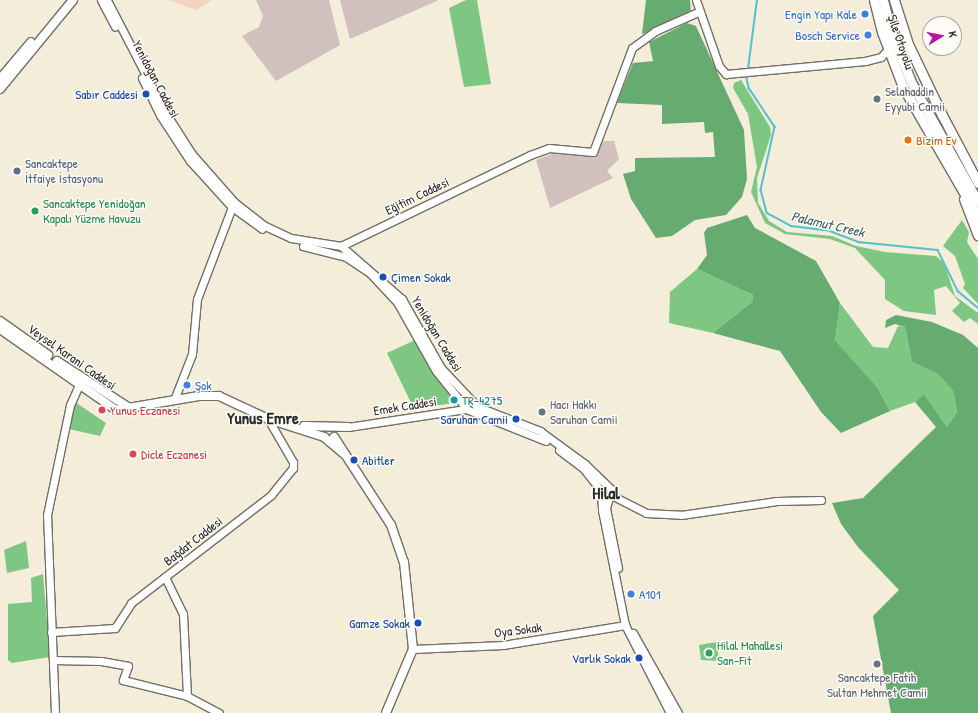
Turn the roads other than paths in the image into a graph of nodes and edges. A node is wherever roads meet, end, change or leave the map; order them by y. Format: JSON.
{"nodes":[{"id":1,"x":66,"y":0,"type":"edge"},
{"id":2,"x":72,"y":0,"type":"edge"},
{"id":3,"x":101,"y":0,"type":"edge"},
{"id":4,"x":107,"y":0,"type":"edge"},
{"id":5,"x":696,"y":0,"type":"edge"},
{"id":6,"x":874,"y":0,"type":"edge"},
{"id":7,"x":884,"y":0,"type":"edge"},
{"id":8,"x":894,"y":0,"type":"edge"},
{"id":9,"x":698,"y":12,"type":"junction"},
{"id":10,"x":888,"y":49,"type":"junction"},
{"id":11,"x":0,"y":79,"type":"edge"},
{"id":12,"x":146,"y":80,"type":"junction"},
{"id":13,"x":0,"y":89,"type":"edge"},
{"id":14,"x":978,"y":183,"type":"edge"},
{"id":15,"x":961,"y":188,"type":"junction"},
{"id":16,"x":978,"y":202,"type":"edge"},
{"id":17,"x":233,"y":204,"type":"junction"},
{"id":18,"x":978,"y":217,"type":"edge"},
{"id":19,"x":978,"y":235,"type":"edge"},
{"id":20,"x":338,"y":246,"type":"junction"},
{"id":21,"x":336,"y":254,"type":"junction"},
{"id":22,"x":378,"y":278,"type":"junction"},
{"id":23,"x":0,"y":321,"type":"edge"},
{"id":24,"x":0,"y":329,"type":"edge"},
{"id":25,"x":80,"y":382,"type":"junction"},
{"id":26,"x":174,"y":400,"type":"junction"},
{"id":27,"x":476,"y":405,"type":"junction"},
{"id":28,"x":468,"y":410,"type":"junction"},
{"id":29,"x":268,"y":419,"type":"junction"},
{"id":30,"x":504,"y":421,"type":"junction"},
{"id":31,"x":348,"y":427,"type":"joint"},
{"id":32,"x":330,"y":434,"type":"junction"},
{"id":33,"x":572,"y":457,"type":"junction"},
{"id":34,"x":602,"y":493,"type":"junction"},
{"id":35,"x":610,"y":493,"type":"junction"},
{"id":36,"x":821,"y":500,"type":"dead end"},
{"id":37,"x":165,"y":577,"type":"junction"},
{"id":38,"x":625,"y":625,"type":"junction"},
{"id":39,"x":51,"y":632,"type":"junction"},
{"id":40,"x":414,"y":649,"type":"junction"},
{"id":41,"x":53,"y":660,"type":"junction"},
{"id":42,"x":650,"y":669,"type":"junction"},
{"id":43,"x":187,"y":696,"type":"junction"},
{"id":44,"x":665,"y":698,"type":"junction"},
{"id":45,"x":55,"y":713,"type":"edge"},
{"id":46,"x":219,"y":713,"type":"edge"},
{"id":47,"x":386,"y":713,"type":"edge"},
{"id":48,"x":670,"y":713,"type":"edge"},
{"id":49,"x":678,"y":713,"type":"edge"}],
"edges":[{"from":1,"to":11,"type":"main road"},
{"from":2,"to":13,"type":"main road"},
{"from":3,"to":12,"type":"street","name":"Yenidoğan Caddesi"},
{"from":4,"to":12,"type":"street","name":"Yenidoğan Caddesi"},
{"from":5,"to":9,"type":"street"},
{"from":6,"to":10,"type":"main road","name":"Şile Otoyolu"},
{"from":7,"to":16,"type":"main road","name":"Şile Otoyolu"},
{"from":8,"to":14,"type":"main road"},
{"from":9,"to":10,"type":"street"},
{"from":9,"to":20,"type":"street","name":"Eğitim Caddesi"},
{"from":10,"to":15,"type":"main road","name":"Şile Otoyolu"},
{"from":12,"to":17,"type":"street","name":"Yenidoğan Caddesi"},
{"from":15,"to":18,"type":"main road","name":"Şile Otoyolu"},
{"from":15,"to":19,"type":"main road"},
{"from":17,"to":20,"type":"street","name":"Yenidoğan Caddesi"},
{"from":17,"to":21,"type":"street","name":"Yenidoğan Caddesi"},
{"from":17,"to":26,"type":"street"},
{"from":20,"to":21,"type":"street"},
{"from":20,"to":22,"type":"street","name":"Yenidoğan Caddesi"},
{"from":21,"to":22,"type":"street","name":"Yenidoğan Caddesi"},
{"from":22,"to":27,"type":"street","name":"Yenidoğan Caddesi"},
{"from":22,"to":28,"type":"street","name":"Yenidoğan Caddesi"},
{"from":23,"to":25,"type":"main road","name":"Veysel Karani Caddesi"},
{"from":24,"to":25,"type":"main road","name":"Veysel Karani Caddesi"},
{"from":25,"to":26,"type":"main road","name":"Veysel Karani Caddesi"},
{"from":25,"to":39,"type":"street"},
{"from":26,"to":29,"type":"main road","name":"Veysel Karani Caddesi"},
{"from":27,"to":28,"type":"street"},
{"from":27,"to":30,"type":"street","name":"Emek Caddesi"},
{"from":28,"to":30,"type":"street","name":"Emek Caddesi"},
{"from":28,"to":31,"type":"street","name":"Emek Caddesi"},
{"from":29,"to":32,"type":"main road","name":"Veysel Karani Caddesi"},
{"from":29,"to":37,"type":"street","name":"Bağdat Caddesi"},
{"from":30,"to":33,"type":"street","name":"Emek Caddesi"},
{"from":31,"to":32,"type":"main road"},
{"from":32,"to":40,"type":"main road"},
{"from":33,"to":34,"type":"street","name":"Emek Caddesi"},
{"from":33,"to":35,"type":"street","name":"Emek Caddesi"},
{"from":34,"to":35,"type":"street"},
{"from":34,"to":38,"type":"street"},
{"from":35,"to":36,"type":"street","name":"Emek Caddesi"},
{"from":35,"to":42,"type":"street"},
{"from":37,"to":39,"type":"street","name":"Bağdat Caddesi"},
{"from":37,"to":43,"type":"street"},
{"from":38,"to":40,"type":"street","name":"Oya Sokak"},
{"from":38,"to":42,"type":"street"},
{"from":39,"to":41,"type":"street"},
{"from":40,"to":47,"type":"main road"},
{"from":41,"to":43,"type":"street"},
{"from":41,"to":45,"type":"street"},
{"from":42,"to":44,"type":"street"},
{"from":43,"to":46,"type":"street"},
{"from":44,"to":48,"type":"street"},
{"from":44,"to":49,"type":"street"}]}
